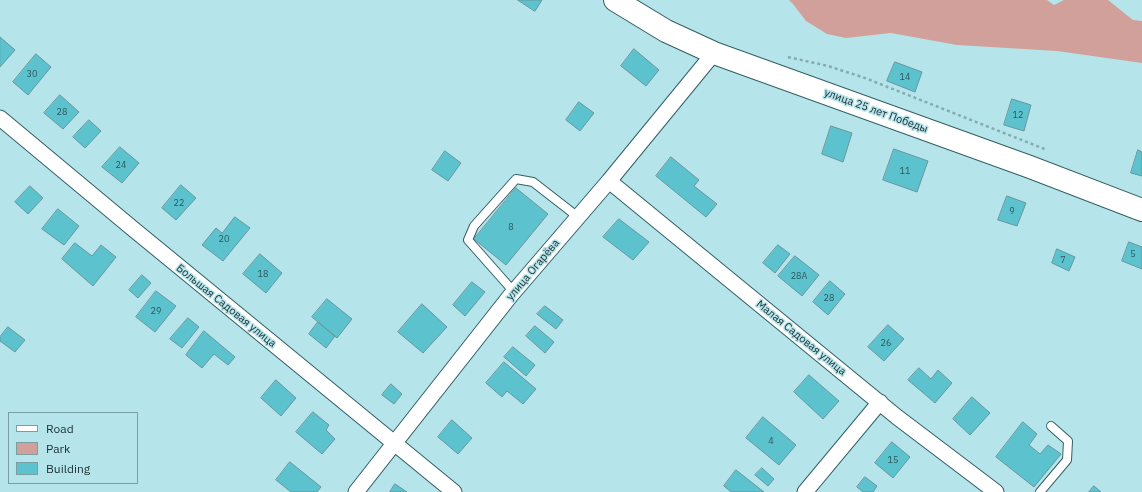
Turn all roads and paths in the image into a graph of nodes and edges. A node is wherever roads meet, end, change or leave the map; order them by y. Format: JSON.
{"nodes":[{"id":1,"x":615,"y":0,"type":"edge"},
{"id":2,"x":714,"y":52,"type":"junction"},
{"id":3,"x":783,"y":56,"type":"dead end"},
{"id":4,"x":0,"y":118,"type":"edge"},
{"id":5,"x":1047,"y":150,"type":"dead end"},
{"id":6,"x":609,"y":181,"type":"junction"},
{"id":7,"x":1142,"y":210,"type":"edge"},
{"id":8,"x":578,"y":217,"type":"junction"},
{"id":9,"x":514,"y":292,"type":"junction"},
{"id":10,"x":880,"y":402,"type":"junction"},
{"id":11,"x":1051,"y":426,"type":"dead end"},
{"id":12,"x":394,"y":444,"type":"junction"},
{"id":13,"x":356,"y":492,"type":"edge"},
{"id":14,"x":454,"y":492,"type":"edge"},
{"id":15,"x":805,"y":492,"type":"edge"},
{"id":16,"x":996,"y":492,"type":"edge"},
{"id":17,"x":1040,"y":492,"type":"edge"}],
"edges":[{"from":1,"to":2,"type":"main road","name":"улица 25 лет Победы"},
{"from":2,"to":6,"type":"street","name":"улица Огарёва"},
{"from":2,"to":7,"type":"main road","name":"улица 25 лет Победы"},
{"from":3,"to":5,"type":"path"},
{"from":4,"to":12,"type":"street","name":"Большая Садовая улица"},
{"from":6,"to":8,"type":"street","name":"улица Огарёва"},
{"from":6,"to":10,"type":"street","name":"Малая Садовая улица"},
{"from":8,"to":9,"type":"street","name":"улица Огарёва"},
{"from":8,"to":9,"type":"lane"},
{"from":9,"to":12,"type":"street","name":"улица Огарёва"},
{"from":10,"to":15,"type":"street"},
{"from":10,"to":16,"type":"street","name":"Малая Садовая улица"},
{"from":11,"to":17,"type":"lane"},
{"from":12,"to":13,"type":"street","name":"улица Огарёва"},
{"from":12,"to":14,"type":"street","name":"Большая Садовая улица"}]}
